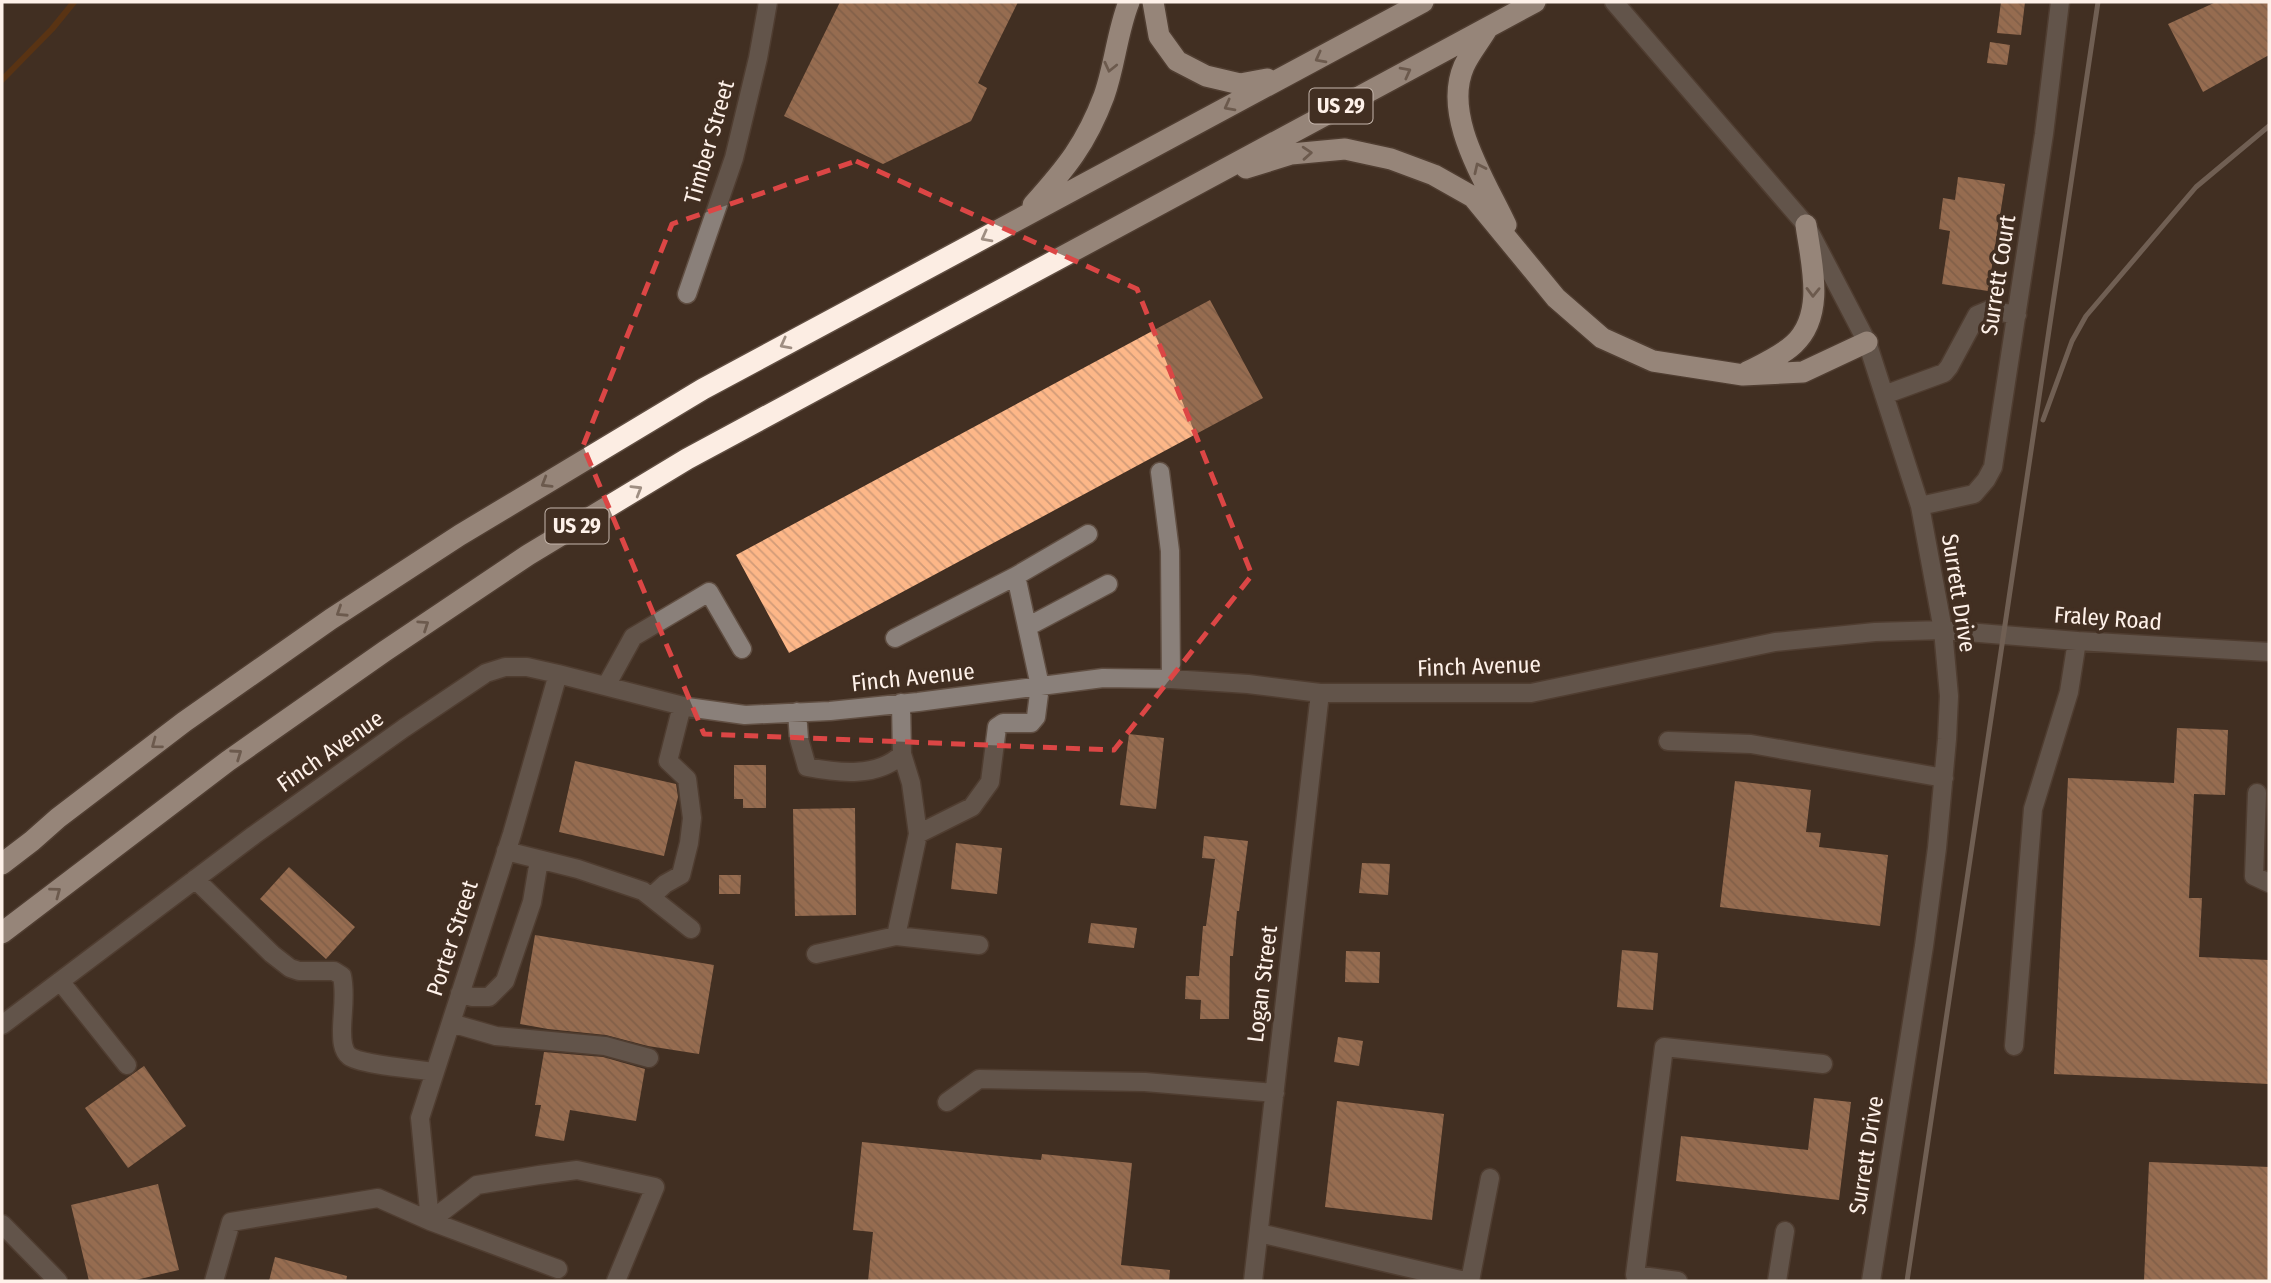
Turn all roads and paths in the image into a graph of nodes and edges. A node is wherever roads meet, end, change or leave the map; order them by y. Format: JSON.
{"nodes":[{"id":1,"x":768,"y":2,"type":"edge"},
{"id":2,"x":1129,"y":2,"type":"edge"},
{"id":3,"x":1153,"y":2,"type":"edge"},
{"id":4,"x":1423,"y":2,"type":"edge"},
{"id":5,"x":1535,"y":2,"type":"edge"},
{"id":6,"x":1614,"y":2,"type":"edge"},
{"id":7,"x":2060,"y":2,"type":"edge"},
{"id":8,"x":1488,"y":27,"type":"junction"},
{"id":9,"x":1290,"y":74,"type":"junction"},
{"id":10,"x":1195,"y":185,"type":"junction"},
{"id":11,"x":1023,"y":216,"type":"junction"},
{"id":12,"x":1805,"y":225,"type":"junction"},
{"id":13,"x":1519,"y":252,"type":"junction"},
{"id":14,"x":687,"y":293,"type":"dead end"},
{"id":15,"x":2017,"y":315,"type":"junction"},
{"id":16,"x":1867,"y":342,"type":"junction"},
{"id":17,"x":1743,"y":375,"type":"junction"},
{"id":18,"x":1884,"y":395,"type":"junction"},
{"id":19,"x":1160,"y":472,"type":"dead end"},
{"id":20,"x":1920,"y":506,"type":"junction"},
{"id":21,"x":1088,"y":534,"type":"dead end"},
{"id":22,"x":1017,"y":576,"type":"junction"},
{"id":23,"x":1108,"y":584,"type":"dead end"},
{"id":24,"x":1027,"y":627,"type":"junction"},
{"id":25,"x":1943,"y":630,"type":"junction"},
{"id":26,"x":895,"y":638,"type":"dead end"},
{"id":27,"x":2077,"y":641,"type":"junction"},
{"id":28,"x":741,"y":649,"type":"dead end"},
{"id":29,"x":2269,"y":652,"type":"edge"},
{"id":30,"x":558,"y":674,"type":"junction"},
{"id":31,"x":1171,"y":679,"type":"junction"},
{"id":32,"x":1040,"y":686,"type":"junction"},
{"id":33,"x":606,"y":687,"type":"junction"},
{"id":34,"x":1320,"y":693,"type":"junction"},
{"id":35,"x":901,"y":704,"type":"junction"},
{"id":36,"x":682,"y":706,"type":"junction"},
{"id":37,"x":797,"y":712,"type":"junction"},
{"id":38,"x":1668,"y":741,"type":"dead end"},
{"id":39,"x":902,"y":754,"type":"junction"},
{"id":40,"x":1944,"y":778,"type":"junction"},
{"id":41,"x":2257,"y":793,"type":"dead end"},
{"id":42,"x":918,"y":834,"type":"junction"},
{"id":43,"x":506,"y":851,"type":"junction"},
{"id":44,"x":539,"y":860,"type":"junction"},
{"id":45,"x":2,"y":864,"type":"edge"},
{"id":46,"x":195,"y":879,"type":"junction"},
{"id":47,"x":2269,"y":883,"type":"edge"},
{"id":48,"x":652,"y":897,"type":"junction"},
{"id":49,"x":691,"y":929,"type":"dead end"},
{"id":50,"x":2,"y":933,"type":"edge"},
{"id":51,"x":896,"y":936,"type":"junction"},
{"id":52,"x":979,"y":945,"type":"dead end"},
{"id":53,"x":816,"y":954,"type":"dead end"},
{"id":54,"x":60,"y":981,"type":"junction"},
{"id":55,"x":460,"y":993,"type":"junction"},
{"id":56,"x":451,"y":1023,"type":"junction"},
{"id":57,"x":2,"y":1025,"type":"edge"},
{"id":58,"x":2014,"y":1046,"type":"dead end"},
{"id":59,"x":649,"y":1058,"type":"dead end"},
{"id":60,"x":1823,"y":1064,"type":"dead end"},
{"id":61,"x":127,"y":1065,"type":"dead end"},
{"id":62,"x":435,"y":1072,"type":"junction"},
{"id":63,"x":1275,"y":1093,"type":"junction"},
{"id":64,"x":947,"y":1102,"type":"dead end"},
{"id":65,"x":1490,"y":1178,"type":"dead end"},
{"id":66,"x":430,"y":1221,"type":"junction"},
{"id":67,"x":2,"y":1224,"type":"edge"},
{"id":68,"x":1785,"y":1231,"type":"dead end"},
{"id":69,"x":1259,"y":1233,"type":"junction"},
{"id":70,"x":558,"y":1269,"type":"dead end"},
{"id":71,"x":1634,"y":1278,"type":"edge"},
{"id":72,"x":58,"y":1281,"type":"edge"},
{"id":73,"x":214,"y":1281,"type":"edge"},
{"id":74,"x":616,"y":1281,"type":"edge"},
{"id":75,"x":1253,"y":1281,"type":"edge"},
{"id":76,"x":1468,"y":1281,"type":"edge"},
{"id":77,"x":1678,"y":1281,"type":"edge"},
{"id":78,"x":1777,"y":1281,"type":"edge"},
{"id":79,"x":1871,"y":1281,"type":"edge"}],
"edges":[{"from":1,"to":14,"type":"street","name":"Timber Street"},
{"from":2,"to":11,"type":"highway","one_way":true},
{"from":3,"to":9,"type":"highway"},
{"from":4,"to":9,"type":"highway","number":"US 29","one_way":true},
{"from":5,"to":8,"type":"highway","number":"US 29"},
{"from":6,"to":12,"type":"street","name":"Surrett Drive"},
{"from":7,"to":15,"type":"street","name":"Surrett Court"},
{"from":10,"to":8,"type":"highway","number":"US 29","one_way":true},
{"from":13,"to":8,"type":"highway","one_way":true},
{"from":9,"to":11,"type":"highway","number":"US 29","one_way":true},
{"from":10,"to":13,"type":"highway","one_way":true},
{"from":50,"to":10,"type":"highway","number":"US 29","one_way":true},
{"from":11,"to":45,"type":"highway","number":"US 29","one_way":true},
{"from":12,"to":16,"type":"street","name":"Surrett Drive"},
{"from":12,"to":17,"type":"highway","one_way":true},
{"from":13,"to":17,"type":"highway"},
{"from":15,"to":18,"type":"street"},
{"from":15,"to":20,"type":"street","name":"Surrett Court"},
{"from":16,"to":17,"type":"highway"},
{"from":16,"to":18,"type":"street","name":"Surrett Drive"},
{"from":18,"to":20,"type":"street","name":"Surrett Drive"},
{"from":19,"to":31,"type":"street"},
{"from":20,"to":25,"type":"street","name":"Surrett Drive"},
{"from":21,"to":22,"type":"street"},
{"from":22,"to":24,"type":"street"},
{"from":22,"to":26,"type":"street"},
{"from":23,"to":24,"type":"street"},
{"from":24,"to":32,"type":"street"},
{"from":25,"to":27,"type":"street","name":"Fraley Road"},
{"from":25,"to":34,"type":"street","name":"Finch Avenue"},
{"from":25,"to":40,"type":"street","name":"Surrett Drive"},
{"from":27,"to":29,"type":"street","name":"Fraley Road"},
{"from":27,"to":58,"type":"street"},
{"from":28,"to":33,"type":"street"},
{"from":30,"to":33,"type":"street","name":"Finch Avenue"},
{"from":30,"to":43,"type":"street","name":"Porter Street"},
{"from":30,"to":46,"type":"street","name":"Finch Avenue"},
{"from":31,"to":32,"type":"street","name":"Finch Avenue"},
{"from":31,"to":34,"type":"street","name":"Finch Avenue"},
{"from":32,"to":35,"type":"street","name":"Finch Avenue"},
{"from":32,"to":42,"type":"street"},
{"from":33,"to":36,"type":"street","name":"Finch Avenue"},
{"from":34,"to":63,"type":"street","name":"Logan Street"},
{"from":35,"to":37,"type":"street","name":"Finch Avenue"},
{"from":35,"to":39,"type":"street"},
{"from":36,"to":37,"type":"street","name":"Finch Avenue"},
{"from":36,"to":48,"type":"street"},
{"from":37,"to":39,"type":"street"},
{"from":38,"to":40,"type":"street"},
{"from":39,"to":42,"type":"street"},
{"from":40,"to":79,"type":"street","name":"Surrett Drive"},
{"from":41,"to":47,"type":"street"},
{"from":42,"to":51,"type":"street"},
{"from":43,"to":44,"type":"street"},
{"from":43,"to":55,"type":"street","name":"Porter Street"},
{"from":44,"to":48,"type":"street"},
{"from":44,"to":55,"type":"street"},
{"from":46,"to":54,"type":"street","name":"Finch Avenue"},
{"from":46,"to":62,"type":"street"},
{"from":48,"to":49,"type":"street"},
{"from":51,"to":52,"type":"street"},
{"from":51,"to":53,"type":"street"},
{"from":54,"to":57,"type":"street","name":"Finch Avenue"},
{"from":54,"to":61,"type":"street"},
{"from":55,"to":56,"type":"street","name":"Porter Street"},
{"from":56,"to":59,"type":"street"},
{"from":56,"to":62,"type":"street","name":"Porter Street"},
{"from":60,"to":71,"type":"street"},
{"from":62,"to":66,"type":"street","name":"Porter Street"},
{"from":63,"to":64,"type":"street"},
{"from":63,"to":69,"type":"street","name":"Logan Street"},
{"from":65,"to":76,"type":"street"},
{"from":66,"to":70,"type":"street"},
{"from":66,"to":73,"type":"street"},
{"from":66,"to":74,"type":"street"},
{"from":67,"to":72,"type":"street"},
{"from":68,"to":78,"type":"street"},
{"from":69,"to":75,"type":"street","name":"Logan Street"},
{"from":69,"to":76,"type":"street"},
{"from":71,"to":77,"type":"street"}]}
